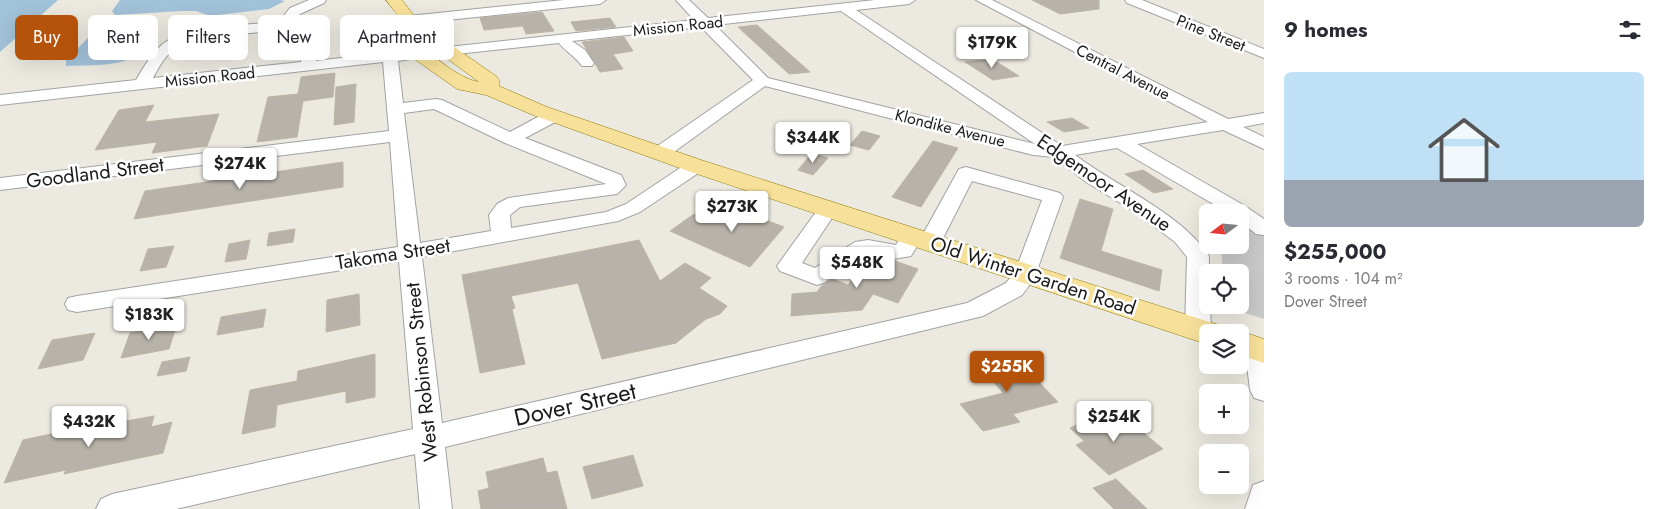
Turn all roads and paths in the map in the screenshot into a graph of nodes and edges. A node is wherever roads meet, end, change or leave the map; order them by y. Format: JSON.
{"nodes":[{"id":1,"x":320,"y":0,"type":"edge"},
{"id":2,"x":394,"y":0,"type":"edge"},
{"id":3,"x":529,"y":0,"type":"edge"},
{"id":4,"x":595,"y":0,"type":"edge"},
{"id":5,"x":682,"y":0,"type":"edge"},
{"id":6,"x":909,"y":0,"type":"edge"},
{"id":7,"x":982,"y":0,"type":"edge"},
{"id":8,"x":1131,"y":0,"type":"edge"},
{"id":9,"x":556,"y":4,"type":"junction"},
{"id":10,"x":745,"y":4,"type":"dead end"},
{"id":11,"x":493,"y":5,"type":"edge"},
{"id":12,"x":843,"y":7,"type":"junction"},
{"id":13,"x":292,"y":15,"type":"edge"},
{"id":14,"x":403,"y":15,"type":"edge"},
{"id":15,"x":442,"y":15,"type":"edge"},
{"id":16,"x":599,"y":15,"type":"dead end"},
{"id":17,"x":759,"y":17,"type":"junction"},
{"id":18,"x":513,"y":18,"type":"junction"},
{"id":19,"x":567,"y":21,"type":"dead end"},
{"id":20,"x":706,"y":23,"type":"junction"},
{"id":21,"x":258,"y":29,"type":"edge"},
{"id":22,"x":486,"y":34,"type":"dead end"},
{"id":23,"x":563,"y":39,"type":"junction"},
{"id":24,"x":454,"y":50,"type":"edge"},
{"id":25,"x":1264,"y":54,"type":"edge"},
{"id":26,"x":454,"y":56,"type":"edge"},
{"id":27,"x":309,"y":60,"type":"edge"},
{"id":28,"x":357,"y":60,"type":"edge"},
{"id":29,"x":390,"y":60,"type":"edge"},
{"id":30,"x":429,"y":60,"type":"edge"},
{"id":31,"x":587,"y":63,"type":"dead end"},
{"id":32,"x":308,"y":66,"type":"junction"},
{"id":33,"x":762,"y":81,"type":"junction"},
{"id":34,"x":142,"y":84,"type":"junction"},
{"id":35,"x":490,"y":85,"type":"junction"},
{"id":36,"x":0,"y":100,"type":"edge"},
{"id":37,"x":396,"y":109,"type":"junction"},
{"id":38,"x":553,"y":116,"type":"junction"},
{"id":39,"x":1264,"y":118,"type":"edge"},
{"id":40,"x":1225,"y":124,"type":"junction"},
{"id":41,"x":399,"y":136,"type":"junction"},
{"id":42,"x":511,"y":139,"type":"junction"},
{"id":43,"x":1120,"y":142,"type":"junction"},
{"id":44,"x":1264,"y":144,"type":"edge"},
{"id":45,"x":1059,"y":152,"type":"junction"},
{"id":46,"x":660,"y":153,"type":"junction"},
{"id":47,"x":696,"y":166,"type":"junction"},
{"id":48,"x":0,"y":184,"type":"edge"},
{"id":49,"x":828,"y":209,"type":"junction"},
{"id":50,"x":1264,"y":229,"type":"edge"},
{"id":51,"x":502,"y":236,"type":"junction"},
{"id":52,"x":921,"y":240,"type":"junction"},
{"id":53,"x":410,"y":252,"type":"junction"},
{"id":54,"x":1026,"y":274,"type":"junction"},
{"id":55,"x":77,"y":304,"type":"dead end"},
{"id":56,"x":1203,"y":324,"type":"edge"},
{"id":57,"x":1199,"y":330,"type":"edge"},
{"id":58,"x":1254,"y":348,"type":"edge"},
{"id":59,"x":1264,"y":390,"type":"edge"},
{"id":60,"x":429,"y":438,"type":"junction"},
{"id":61,"x":1264,"y":495,"type":"edge"},
{"id":62,"x":112,"y":509,"type":"edge"},
{"id":63,"x":436,"y":509,"type":"edge"},
{"id":64,"x":1261,"y":509,"type":"edge"}],
"edges":[{"from":1,"to":13,"type":"street"},
{"from":2,"to":14,"type":"main road","name":"Old Winter Garden Road"},
{"from":3,"to":11,"type":"street"},
{"from":4,"to":9,"type":"street"},
{"from":4,"to":16,"type":"street"},
{"from":5,"to":20,"type":"street"},
{"from":6,"to":12,"type":"street","name":"Mission Road"},
{"from":7,"to":40,"type":"street","name":"Central Avenue"},
{"from":8,"to":25,"type":"street","name":"Pine Street"},
{"from":9,"to":18,"type":"street"},
{"from":9,"to":19,"type":"street"},
{"from":10,"to":17,"type":"street"},
{"from":11,"to":15,"type":"street"},
{"from":11,"to":18,"type":"street"},
{"from":12,"to":17,"type":"street","name":"Mission Road"},
{"from":12,"to":45,"type":"street","name":"Edgemoor Avenue"},
{"from":17,"to":20,"type":"street","name":"Mission Road"},
{"from":18,"to":22,"type":"street"},
{"from":20,"to":23,"type":"street","name":"Mission Road"},
{"from":20,"to":33,"type":"street"},
{"from":21,"to":34,"type":"street"},
{"from":23,"to":24,"type":"street","name":"Mission Road"},
{"from":23,"to":31,"type":"street"},
{"from":26,"to":35,"type":"main road","name":"Old Winter Garden Road"},
{"from":27,"to":32,"type":"street"},
{"from":28,"to":32,"type":"street","name":"Mission Road"},
{"from":29,"to":37,"type":"street","name":"West Robinson Street"},
{"from":30,"to":35,"type":"main road","name":"Old Winter Garden Road"},
{"from":32,"to":34,"type":"street","name":"Mission Road"},
{"from":33,"to":45,"type":"street","name":"Klondike Avenue"},
{"from":33,"to":46,"type":"street"},
{"from":34,"to":36,"type":"street","name":"Mission Road"},
{"from":35,"to":38,"type":"main road","name":"Old Winter Garden Road"},
{"from":37,"to":41,"type":"street","name":"West Robinson Street"},
{"from":37,"to":42,"type":"street"},
{"from":38,"to":42,"type":"street"},
{"from":38,"to":46,"type":"main road","name":"Old Winter Garden Road"},
{"from":39,"to":40,"type":"street","name":"Klondike Avenue"},
{"from":40,"to":43,"type":"street","name":"Klondike Avenue"},
{"from":40,"to":44,"type":"street","name":"Central Avenue"},
{"from":41,"to":48,"type":"street","name":"Goodland Street"},
{"from":41,"to":53,"type":"street","name":"West Robinson Street"},
{"from":42,"to":51,"type":"street"},
{"from":43,"to":45,"type":"street","name":"Klondike Avenue"},
{"from":43,"to":50,"type":"street"},
{"from":45,"to":56,"type":"street","name":"Edgemoor Avenue"},
{"from":46,"to":47,"type":"main road","name":"Old Winter Garden Road"},
{"from":47,"to":49,"type":"main road","name":"Old Winter Garden Road"},
{"from":47,"to":51,"type":"street","name":"Takoma Street"},
{"from":49,"to":52,"type":"main road","name":"Old Winter Garden Road"},
{"from":49,"to":52,"type":"street"},
{"from":51,"to":53,"type":"street","name":"Takoma Street"},
{"from":52,"to":54,"type":"main road","name":"Old Winter Garden Road"},
{"from":52,"to":54,"type":"street"},
{"from":53,"to":55,"type":"street","name":"Takoma Street"},
{"from":53,"to":60,"type":"street","name":"West Robinson Street"},
{"from":54,"to":57,"type":"main road","name":"Old Winter Garden Road"},
{"from":54,"to":60,"type":"street","name":"Dover Street"},
{"from":58,"to":59,"type":"street"},
{"from":60,"to":62,"type":"street","name":"Dover Street"},
{"from":60,"to":63,"type":"street","name":"West Robinson Street"},
{"from":61,"to":64,"type":"street"}]}
